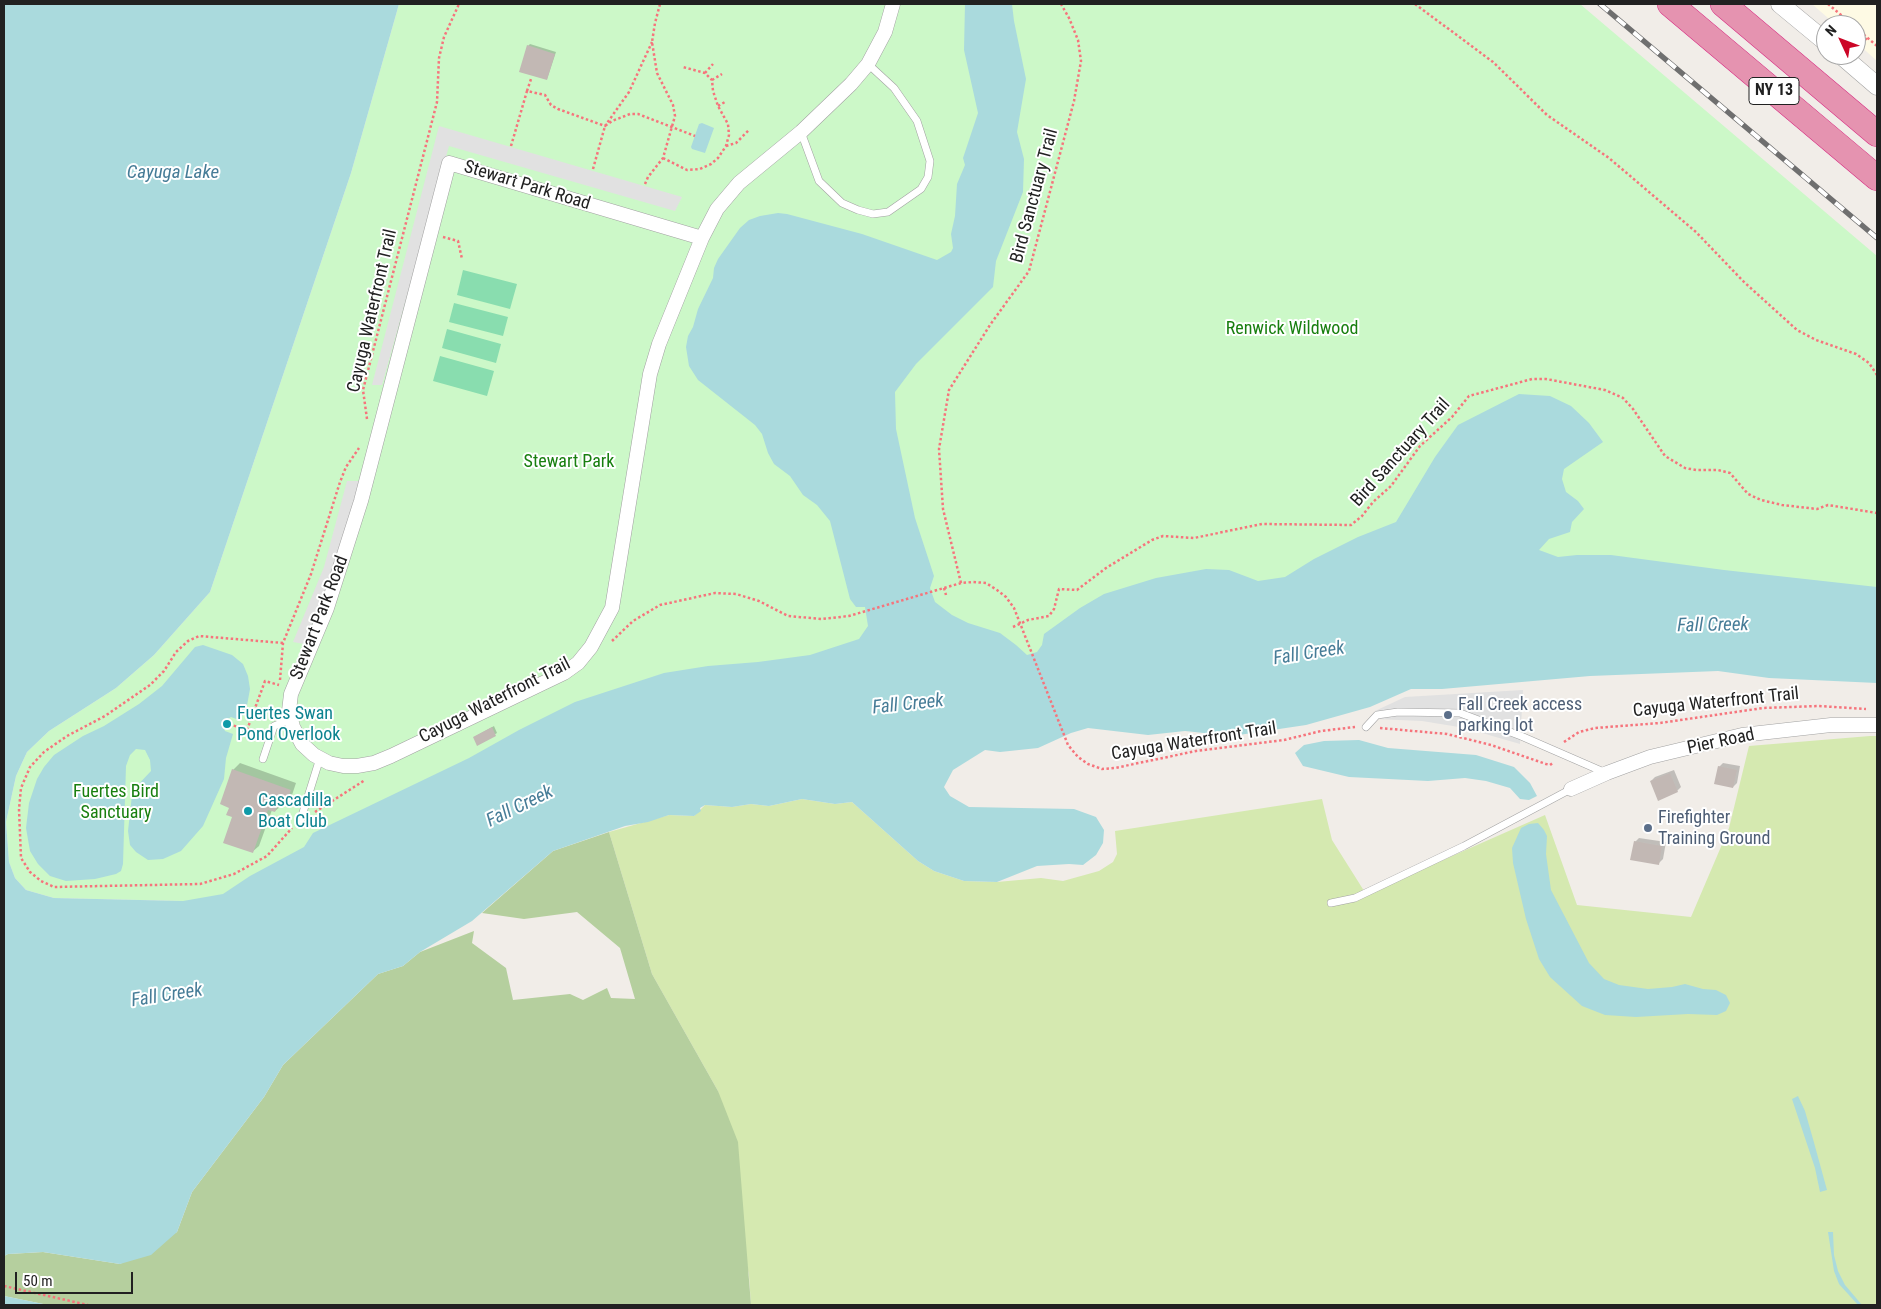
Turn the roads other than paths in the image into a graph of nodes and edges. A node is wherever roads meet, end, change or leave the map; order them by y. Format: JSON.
{"nodes":[{"id":1,"x":893,"y":4,"type":"edge"},
{"id":2,"x":1670,"y":4,"type":"edge"},
{"id":3,"x":1723,"y":4,"type":"edge"},
{"id":4,"x":1780,"y":4,"type":"edge"},
{"id":5,"x":1816,"y":34,"type":"edge"},
{"id":6,"x":868,"y":64,"type":"junction"},
{"id":7,"x":1853,"y":65,"type":"edge"},
{"id":8,"x":1877,"y":86,"type":"edge"},
{"id":9,"x":801,"y":132,"type":"junction"},
{"id":10,"x":1877,"y":134,"type":"edge"},
{"id":11,"x":1877,"y":178,"type":"edge"},
{"id":12,"x":702,"y":238,"type":"junction"},
{"id":13,"x":291,"y":718,"type":"junction"},
{"id":14,"x":1877,"y":725,"type":"edge"},
{"id":15,"x":1366,"y":727,"type":"road end"},
{"id":16,"x":320,"y":758,"type":"junction"},
{"id":17,"x":263,"y":759,"type":"dead end"},
{"id":18,"x":1607,"y":773,"type":"junction"},
{"id":19,"x":1570,"y":789,"type":"joint"},
{"id":20,"x":300,"y":822,"type":"dead end"},
{"id":21,"x":1331,"y":903,"type":"dead end"}],
"edges":[{"from":1,"to":6,"type":"street","name":"Stewart Park Road"},
{"from":2,"to":11,"type":"highway","number":"NY 13"},
{"from":3,"to":10,"type":"highway","number":"NY 13"},
{"from":4,"to":5,"type":"street"},
{"from":6,"to":9,"type":"street","name":"Stewart Park Road"},
{"from":6,"to":9,"type":"lane"},
{"from":7,"to":8,"type":"street"},
{"from":9,"to":12,"type":"street","name":"Stewart Park Road"},
{"from":12,"to":13,"type":"street","name":"Stewart Park Road"},
{"from":12,"to":16,"type":"street","name":"Stewart Park Road"},
{"from":13,"to":16,"type":"street","name":"Stewart Park Road"},
{"from":13,"to":17,"type":"lane"},
{"from":14,"to":18,"type":"street","name":"Pier Road"},
{"from":15,"to":18,"type":"lane"},
{"from":16,"to":20,"type":"lane"},
{"from":18,"to":19,"type":"street","name":"Pier Road"},
{"from":19,"to":21,"type":"lane"}]}
